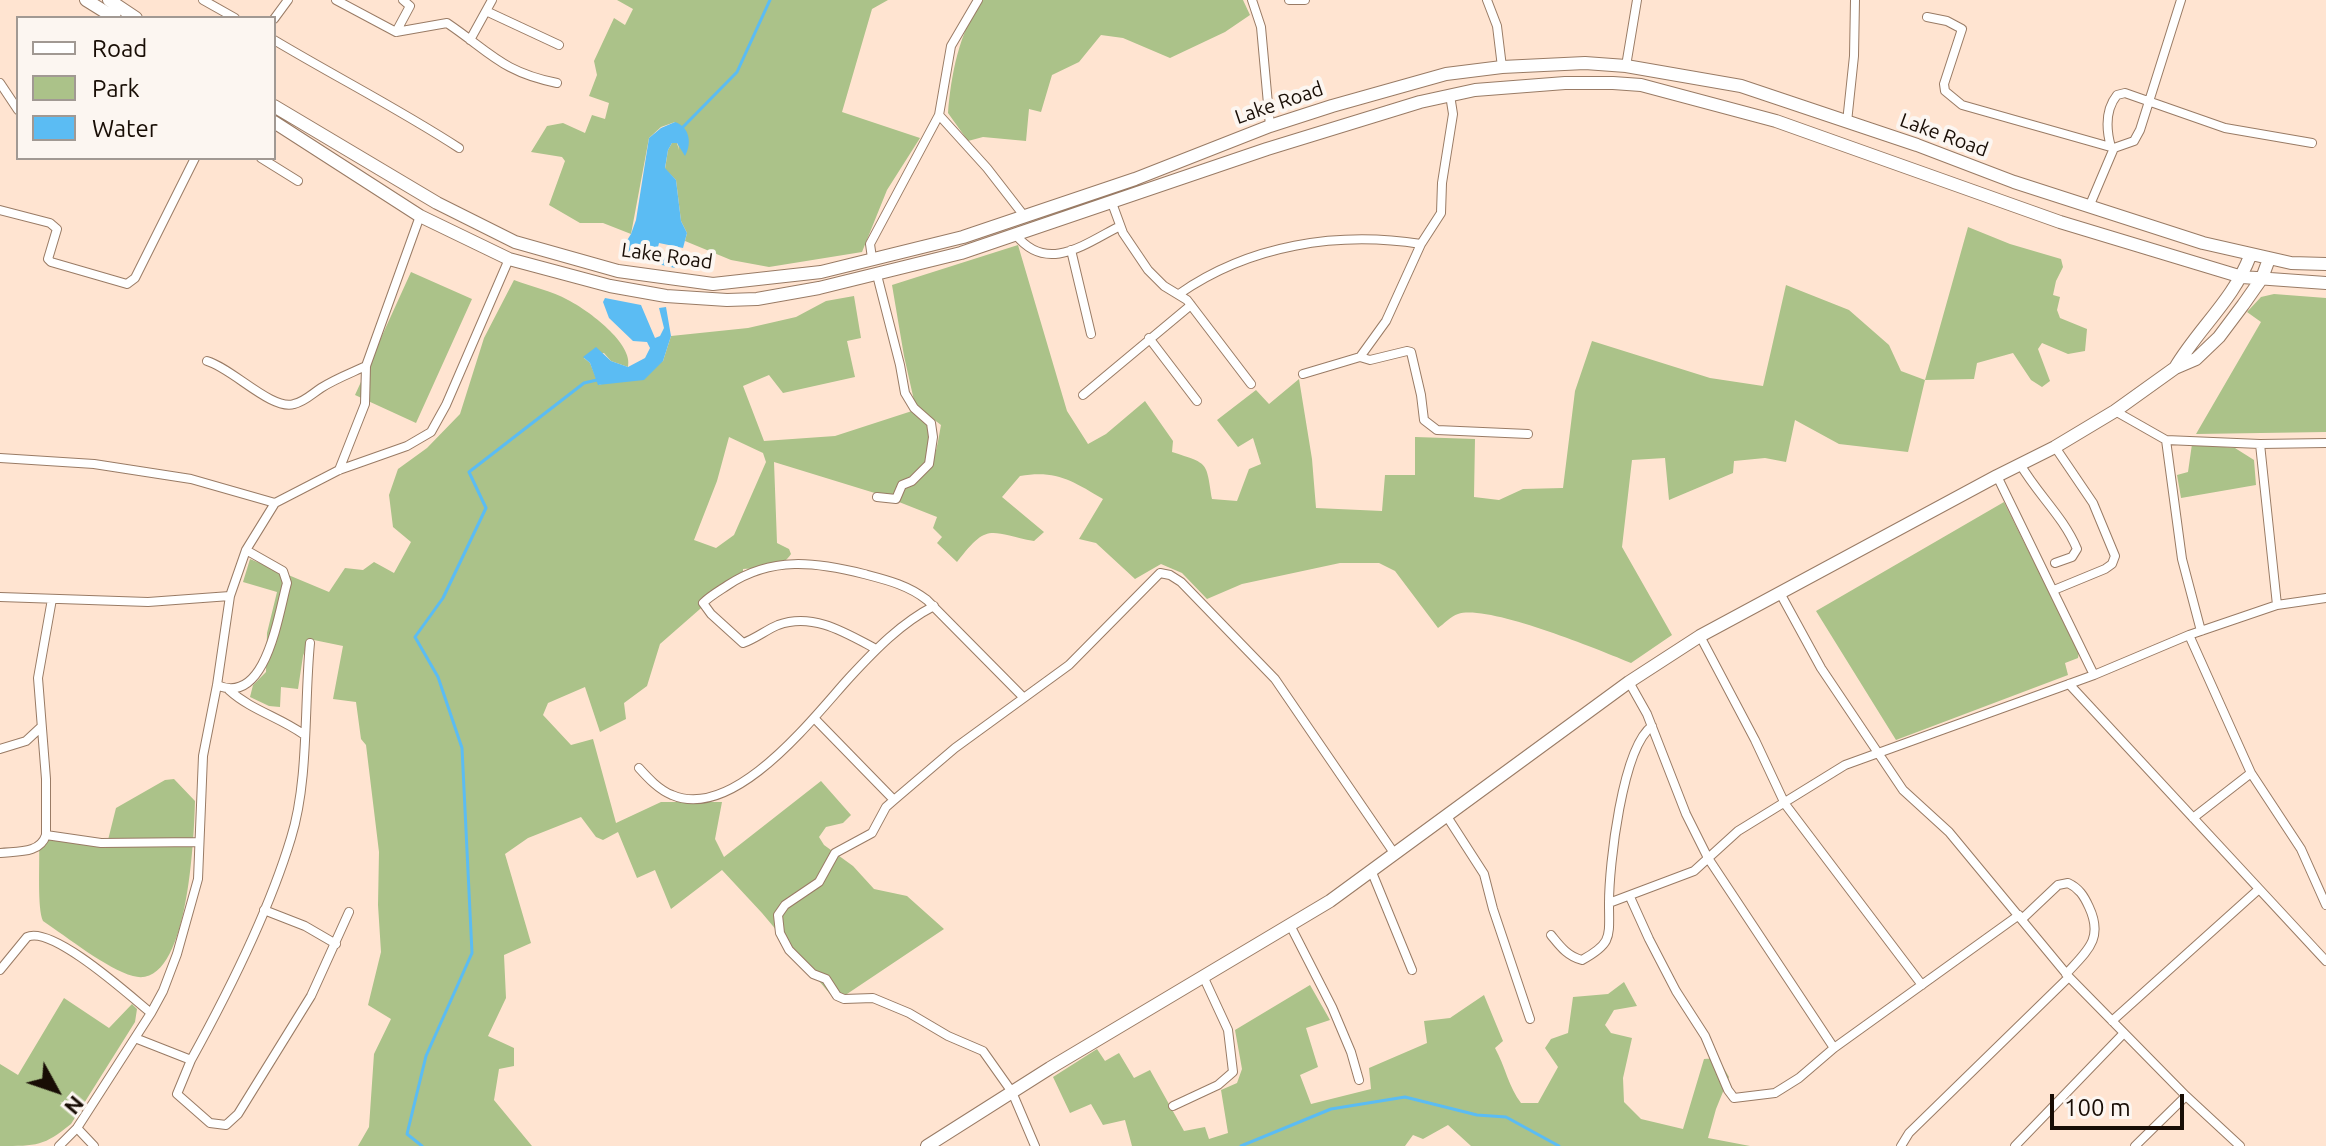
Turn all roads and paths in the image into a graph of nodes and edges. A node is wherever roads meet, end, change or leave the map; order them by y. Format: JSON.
{"nodes":[{"id":1,"x":86,"y":0,"type":"edge"},
{"id":2,"x":109,"y":0,"type":"edge"},
{"id":3,"x":203,"y":0,"type":"edge"},
{"id":4,"x":288,"y":0,"type":"edge"},
{"id":5,"x":336,"y":0,"type":"edge"},
{"id":6,"x":403,"y":0,"type":"edge"},
{"id":7,"x":492,"y":0,"type":"edge"},
{"id":8,"x":978,"y":0,"type":"edge"},
{"id":9,"x":1252,"y":0,"type":"edge"},
{"id":10,"x":1289,"y":0,"type":"edge"},
{"id":11,"x":1305,"y":0,"type":"edge"},
{"id":12,"x":1487,"y":0,"type":"edge"},
{"id":13,"x":1637,"y":0,"type":"edge"},
{"id":14,"x":1855,"y":0,"type":"edge"},
{"id":15,"x":2181,"y":0,"type":"edge"},
{"id":16,"x":486,"y":11,"type":"junction"},
{"id":17,"x":112,"y":16,"type":"edge"},
{"id":18,"x":133,"y":16,"type":"edge"},
{"id":19,"x":231,"y":16,"type":"edge"},
{"id":20,"x":276,"y":16,"type":"edge"},
{"id":21,"x":1927,"y":17,"type":"dead end"},
{"id":22,"x":396,"y":32,"type":"junction"},
{"id":23,"x":470,"y":40,"type":"junction"},
{"id":24,"x":276,"y":41,"type":"edge"},
{"id":25,"x":559,"y":45,"type":"dead end"},
{"id":26,"x":1626,"y":66,"type":"junction"},
{"id":27,"x":1502,"y":67,"type":"junction"},
{"id":28,"x":0,"y":83,"type":"edge"},
{"id":29,"x":557,"y":83,"type":"dead end"},
{"id":30,"x":1450,"y":95,"type":"junction"},
{"id":31,"x":2148,"y":100,"type":"junction"},
{"id":32,"x":16,"y":107,"type":"edge"},
{"id":33,"x":276,"y":107,"type":"edge"},
{"id":34,"x":939,"y":115,"type":"junction"},
{"id":35,"x":1847,"y":122,"type":"junction"},
{"id":36,"x":276,"y":123,"type":"edge"},
{"id":37,"x":1270,"y":126,"type":"junction"},
{"id":38,"x":2312,"y":143,"type":"dead end"},
{"id":39,"x":2112,"y":147,"type":"junction"},
{"id":40,"x":459,"y":148,"type":"dead end"},
{"id":41,"x":194,"y":160,"type":"edge"},
{"id":42,"x":264,"y":160,"type":"edge"},
{"id":43,"x":298,"y":181,"type":"dead end"},
{"id":44,"x":1112,"y":203,"type":"junction"},
{"id":45,"x":2089,"y":207,"type":"junction"},
{"id":46,"x":0,"y":210,"type":"edge"},
{"id":47,"x":420,"y":216,"type":"junction"},
{"id":48,"x":1025,"y":217,"type":"junction"},
{"id":49,"x":1120,"y":226,"type":"junction"},
{"id":50,"x":1016,"y":235,"type":"junction"},
{"id":51,"x":1421,"y":244,"type":"junction"},
{"id":52,"x":1071,"y":250,"type":"junction"},
{"id":53,"x":2250,"y":256,"type":"junction"},
{"id":54,"x":872,"y":258,"type":"junction"},
{"id":55,"x":509,"y":259,"type":"junction"},
{"id":56,"x":2269,"y":259,"type":"junction"},
{"id":57,"x":2326,"y":264,"type":"edge"},
{"id":58,"x":877,"y":275,"type":"junction"},
{"id":59,"x":2242,"y":277,"type":"junction"},
{"id":60,"x":2262,"y":278,"type":"junction"},
{"id":61,"x":2326,"y":283,"type":"edge"},
{"id":62,"x":1179,"y":294,"type":"junction"},
{"id":63,"x":1191,"y":305,"type":"junction"},
{"id":64,"x":1091,"y":334,"type":"dead end"},
{"id":65,"x":1149,"y":338,"type":"junction"},
{"id":66,"x":1360,"y":357,"type":"junction"},
{"id":67,"x":207,"y":361,"type":"dead end"},
{"id":68,"x":366,"y":366,"type":"junction"},
{"id":69,"x":2175,"y":368,"type":"junction"},
{"id":70,"x":1303,"y":374,"type":"dead end"},
{"id":71,"x":1251,"y":384,"type":"dead end"},
{"id":72,"x":1083,"y":395,"type":"dead end"},
{"id":73,"x":1197,"y":401,"type":"dead end"},
{"id":74,"x":2115,"y":411,"type":"junction"},
{"id":75,"x":1528,"y":434,"type":"dead end"},
{"id":76,"x":2166,"y":440,"type":"junction"},
{"id":77,"x":2326,"y":443,"type":"edge"},
{"id":78,"x":2260,"y":444,"type":"junction"},
{"id":79,"x":2055,"y":447,"type":"junction"},
{"id":80,"x":0,"y":458,"type":"edge"},
{"id":81,"x":2020,"y":464,"type":"junction"},
{"id":82,"x":339,"y":470,"type":"junction"},
{"id":83,"x":1997,"y":476,"type":"junction"},
{"id":84,"x":877,"y":497,"type":"dead end"},
{"id":85,"x":275,"y":503,"type":"junction"},
{"id":86,"x":246,"y":550,"type":"junction"},
{"id":87,"x":2055,"y":563,"type":"dead end"},
{"id":88,"x":2054,"y":590,"type":"junction"},
{"id":89,"x":1780,"y":593,"type":"junction"},
{"id":90,"x":230,"y":596,"type":"junction"},
{"id":91,"x":0,"y":597,"type":"edge"},
{"id":92,"x":2326,"y":598,"type":"edge"},
{"id":93,"x":52,"y":599,"type":"junction"},
{"id":94,"x":2277,"y":605,"type":"junction"},
{"id":95,"x":934,"y":606,"type":"junction"},
{"id":96,"x":2201,"y":631,"type":"junction"},
{"id":97,"x":2189,"y":635,"type":"junction"},
{"id":98,"x":1700,"y":636,"type":"junction"},
{"id":99,"x":310,"y":643,"type":"dead end"},
{"id":100,"x":876,"y":649,"type":"junction"},
{"id":101,"x":2094,"y":675,"type":"junction"},
{"id":102,"x":1629,"y":682,"type":"junction"},
{"id":103,"x":2069,"y":684,"type":"junction"},
{"id":104,"x":217,"y":685,"type":"junction"},
{"id":105,"x":229,"y":690,"type":"junction"},
{"id":106,"x":1023,"y":697,"type":"junction"},
{"id":107,"x":815,"y":719,"type":"junction"},
{"id":108,"x":1652,"y":726,"type":"junction"},
{"id":109,"x":40,"y":728,"type":"junction"},
{"id":110,"x":303,"y":734,"type":"junction"},
{"id":111,"x":0,"y":749,"type":"edge"},
{"id":112,"x":1878,"y":753,"type":"junction"},
{"id":113,"x":639,"y":768,"type":"dead end"},
{"id":114,"x":2251,"y":773,"type":"junction"},
{"id":115,"x":894,"y":800,"type":"junction"},
{"id":116,"x":1785,"y":804,"type":"junction"},
{"id":117,"x":1446,"y":815,"type":"junction"},
{"id":118,"x":2193,"y":818,"type":"junction"},
{"id":119,"x":46,"y":835,"type":"junction"},
{"id":120,"x":199,"y":842,"type":"junction"},
{"id":121,"x":0,"y":853,"type":"edge"},
{"id":122,"x":1394,"y":853,"type":"junction"},
{"id":123,"x":1708,"y":858,"type":"junction"},
{"id":124,"x":1371,"y":870,"type":"junction"},
{"id":125,"x":2259,"y":889,"type":"junction"},
{"id":126,"x":1630,"y":897,"type":"junction"},
{"id":127,"x":1609,"y":903,"type":"junction"},
{"id":128,"x":2326,"y":905,"type":"edge"},
{"id":129,"x":264,"y":910,"type":"junction"},
{"id":130,"x":349,"y":912,"type":"dead end"},
{"id":131,"x":2021,"y":917,"type":"junction"},
{"id":132,"x":1290,"y":925,"type":"junction"},
{"id":133,"x":1551,"y":935,"type":"dead end"},
{"id":134,"x":336,"y":944,"type":"junction"},
{"id":135,"x":2326,"y":947,"type":"edge"},
{"id":136,"x":2319,"y":954,"type":"junction"},
{"id":137,"x":2326,"y":961,"type":"edge"},
{"id":138,"x":0,"y":970,"type":"edge"},
{"id":139,"x":1412,"y":970,"type":"dead end"},
{"id":140,"x":1203,"y":976,"type":"junction"},
{"id":141,"x":2068,"y":976,"type":"junction"},
{"id":142,"x":1922,"y":985,"type":"junction"},
{"id":143,"x":151,"y":1013,"type":"junction"},
{"id":144,"x":1530,"y":1019,"type":"dead end"},
{"id":145,"x":2112,"y":1021,"type":"junction"},
{"id":146,"x":2124,"y":1033,"type":"junction"},
{"id":147,"x":135,"y":1038,"type":"junction"},
{"id":148,"x":1834,"y":1048,"type":"junction"},
{"id":149,"x":191,"y":1060,"type":"junction"},
{"id":150,"x":1359,"y":1080,"type":"dead end"},
{"id":151,"x":1012,"y":1092,"type":"junction"},
{"id":152,"x":2186,"y":1096,"type":"junction"},
{"id":153,"x":1173,"y":1106,"type":"dead end"},
{"id":154,"x":77,"y":1128,"type":"junction"},
{"id":155,"x":59,"y":1146,"type":"edge"},
{"id":156,"x":94,"y":1146,"type":"edge"},
{"id":157,"x":927,"y":1146,"type":"edge"},
{"id":158,"x":1035,"y":1146,"type":"edge"},
{"id":159,"x":1901,"y":1146,"type":"edge"},
{"id":160,"x":2015,"y":1146,"type":"edge"},
{"id":161,"x":2135,"y":1146,"type":"edge"},
{"id":162,"x":2240,"y":1146,"type":"edge"}],
"edges":[{"from":1,"to":17,"type":"main road"},
{"from":2,"to":18,"type":"main road"},
{"from":3,"to":19,"type":"street"},
{"from":4,"to":20,"type":"street"},
{"from":5,"to":22,"type":"street"},
{"from":6,"to":22,"type":"street"},
{"from":7,"to":16,"type":"street"},
{"from":8,"to":34,"type":"street"},
{"from":9,"to":37,"type":"street"},
{"from":10,"to":11,"type":"street"},
{"from":12,"to":27,"type":"street"},
{"from":13,"to":26,"type":"street"},
{"from":14,"to":35,"type":"street"},
{"from":15,"to":31,"type":"street"},
{"from":16,"to":23,"type":"street"},
{"from":16,"to":25,"type":"street"},
{"from":21,"to":39,"type":"street"},
{"from":22,"to":23,"type":"street"},
{"from":23,"to":29,"type":"street"},
{"from":24,"to":40,"type":"street"},
{"from":26,"to":27,"type":"main road","name":"Lake Road"},
{"from":26,"to":35,"type":"main road","name":"Lake Road"},
{"from":27,"to":37,"type":"main road","name":"Lake Road"},
{"from":28,"to":32,"type":"street"},
{"from":30,"to":44,"type":"main road","name":"Lake Road"},
{"from":30,"to":51,"type":"street"},
{"from":30,"to":59,"type":"main road","name":"Lake Road"},
{"from":31,"to":38,"type":"street"},
{"from":31,"to":39,"type":"street"},
{"from":31,"to":39,"type":"street"},
{"from":33,"to":54,"type":"main road","name":"Lake Road"},
{"from":34,"to":48,"type":"street"},
{"from":34,"to":54,"type":"street"},
{"from":35,"to":45,"type":"main road","name":"Lake Road"},
{"from":36,"to":47,"type":"main road","name":"Lake Road"},
{"from":37,"to":48,"type":"main road","name":"Lake Road"},
{"from":39,"to":45,"type":"street"},
{"from":41,"to":46,"type":"street"},
{"from":42,"to":43,"type":"street"},
{"from":44,"to":49,"type":"street"},
{"from":44,"to":50,"type":"main road","name":"Lake Road"},
{"from":45,"to":53,"type":"main road","name":"Lake Road"},
{"from":47,"to":55,"type":"main road","name":"Lake Road"},
{"from":47,"to":68,"type":"street"},
{"from":48,"to":54,"type":"main road","name":"Lake Road"},
{"from":49,"to":52,"type":"street"},
{"from":49,"to":62,"type":"street"},
{"from":50,"to":52,"type":"street"},
{"from":50,"to":58,"type":"main road","name":"Lake Road"},
{"from":51,"to":62,"type":"street"},
{"from":51,"to":66,"type":"street"},
{"from":52,"to":64,"type":"street"},
{"from":53,"to":56,"type":"main road","name":"Lake Road"},
{"from":53,"to":59,"type":"main road"},
{"from":55,"to":58,"type":"main road","name":"Lake Road"},
{"from":55,"to":82,"type":"street"},
{"from":56,"to":57,"type":"main road","name":"Lake Road"},
{"from":56,"to":60,"type":"main road"},
{"from":58,"to":84,"type":"street"},
{"from":59,"to":60,"type":"main road","name":"Lake Road"},
{"from":59,"to":69,"type":"main road"},
{"from":60,"to":61,"type":"main road","name":"Lake Road"},
{"from":60,"to":69,"type":"main road"},
{"from":62,"to":63,"type":"street"},
{"from":63,"to":65,"type":"street"},
{"from":63,"to":71,"type":"street"},
{"from":65,"to":72,"type":"street"},
{"from":65,"to":73,"type":"street"},
{"from":66,"to":70,"type":"street"},
{"from":66,"to":75,"type":"street"},
{"from":67,"to":68,"type":"street"},
{"from":68,"to":82,"type":"street"},
{"from":69,"to":74,"type":"main road"},
{"from":74,"to":76,"type":"street"},
{"from":74,"to":79,"type":"main road"},
{"from":76,"to":78,"type":"street"},
{"from":76,"to":96,"type":"street"},
{"from":77,"to":78,"type":"street"},
{"from":78,"to":94,"type":"street"},
{"from":79,"to":81,"type":"main road"},
{"from":79,"to":88,"type":"street"},
{"from":80,"to":85,"type":"street"},
{"from":81,"to":83,"type":"main road"},
{"from":81,"to":87,"type":"street"},
{"from":82,"to":85,"type":"street"},
{"from":83,"to":88,"type":"street"},
{"from":83,"to":89,"type":"main road"},
{"from":85,"to":86,"type":"street"},
{"from":86,"to":90,"type":"street"},
{"from":86,"to":105,"type":"street"},
{"from":88,"to":101,"type":"street"},
{"from":89,"to":98,"type":"main road"},
{"from":89,"to":112,"type":"street"},
{"from":90,"to":93,"type":"street"},
{"from":90,"to":104,"type":"street"},
{"from":91,"to":93,"type":"street"},
{"from":92,"to":94,"type":"street"},
{"from":93,"to":109,"type":"street"},
{"from":94,"to":96,"type":"street"},
{"from":95,"to":100,"type":"street"},
{"from":95,"to":100,"type":"street"},
{"from":95,"to":106,"type":"street"},
{"from":96,"to":97,"type":"street"},
{"from":97,"to":101,"type":"street"},
{"from":97,"to":114,"type":"street"},
{"from":98,"to":102,"type":"main road"},
{"from":98,"to":116,"type":"street"},
{"from":99,"to":110,"type":"street"},
{"from":100,"to":107,"type":"street"},
{"from":101,"to":103,"type":"street"},
{"from":102,"to":108,"type":"street"},
{"from":102,"to":117,"type":"main road"},
{"from":103,"to":112,"type":"street"},
{"from":103,"to":118,"type":"street"},
{"from":104,"to":105,"type":"street"},
{"from":104,"to":120,"type":"street"},
{"from":105,"to":110,"type":"street"},
{"from":106,"to":115,"type":"street"},
{"from":106,"to":122,"type":"street"},
{"from":107,"to":113,"type":"street"},
{"from":107,"to":115,"type":"street"},
{"from":108,"to":123,"type":"street"},
{"from":108,"to":127,"type":"street"},
{"from":109,"to":111,"type":"street"},
{"from":109,"to":119,"type":"street"},
{"from":110,"to":129,"type":"street"},
{"from":112,"to":116,"type":"street"},
{"from":112,"to":131,"type":"street"},
{"from":114,"to":118,"type":"street"},
{"from":114,"to":128,"type":"street"},
{"from":115,"to":151,"type":"street"},
{"from":116,"to":123,"type":"street"},
{"from":116,"to":142,"type":"street"},
{"from":117,"to":122,"type":"main road"},
{"from":117,"to":144,"type":"street"},
{"from":118,"to":125,"type":"street"},
{"from":119,"to":120,"type":"street"},
{"from":119,"to":121,"type":"street"},
{"from":120,"to":143,"type":"street"},
{"from":122,"to":124,"type":"main road"},
{"from":123,"to":126,"type":"street"},
{"from":123,"to":148,"type":"street"},
{"from":124,"to":132,"type":"main road"},
{"from":124,"to":139,"type":"street"},
{"from":125,"to":136,"type":"street"},
{"from":125,"to":145,"type":"street"},
{"from":126,"to":127,"type":"street"},
{"from":126,"to":148,"type":"street"},
{"from":127,"to":133,"type":"street"},
{"from":129,"to":134,"type":"street"},
{"from":129,"to":149,"type":"street"},
{"from":130,"to":134,"type":"street"},
{"from":131,"to":141,"type":"street"},
{"from":131,"to":141,"type":"street"},
{"from":131,"to":142,"type":"street"},
{"from":132,"to":140,"type":"main road"},
{"from":132,"to":150,"type":"street"},
{"from":134,"to":149,"type":"street"},
{"from":135,"to":136,"type":"street"},
{"from":136,"to":137,"type":"street"},
{"from":138,"to":143,"type":"street"},
{"from":140,"to":151,"type":"main road"},
{"from":140,"to":153,"type":"street"},
{"from":141,"to":145,"type":"street"},
{"from":141,"to":159,"type":"street"},
{"from":142,"to":148,"type":"street"},
{"from":143,"to":147,"type":"street"},
{"from":145,"to":146,"type":"street"},
{"from":146,"to":152,"type":"street"},
{"from":146,"to":160,"type":"street"},
{"from":147,"to":149,"type":"street"},
{"from":147,"to":154,"type":"street"},
{"from":151,"to":157,"type":"main road"},
{"from":151,"to":158,"type":"street"},
{"from":152,"to":161,"type":"street"},
{"from":152,"to":162,"type":"street"},
{"from":154,"to":155,"type":"street"},
{"from":154,"to":156,"type":"street"}]}
